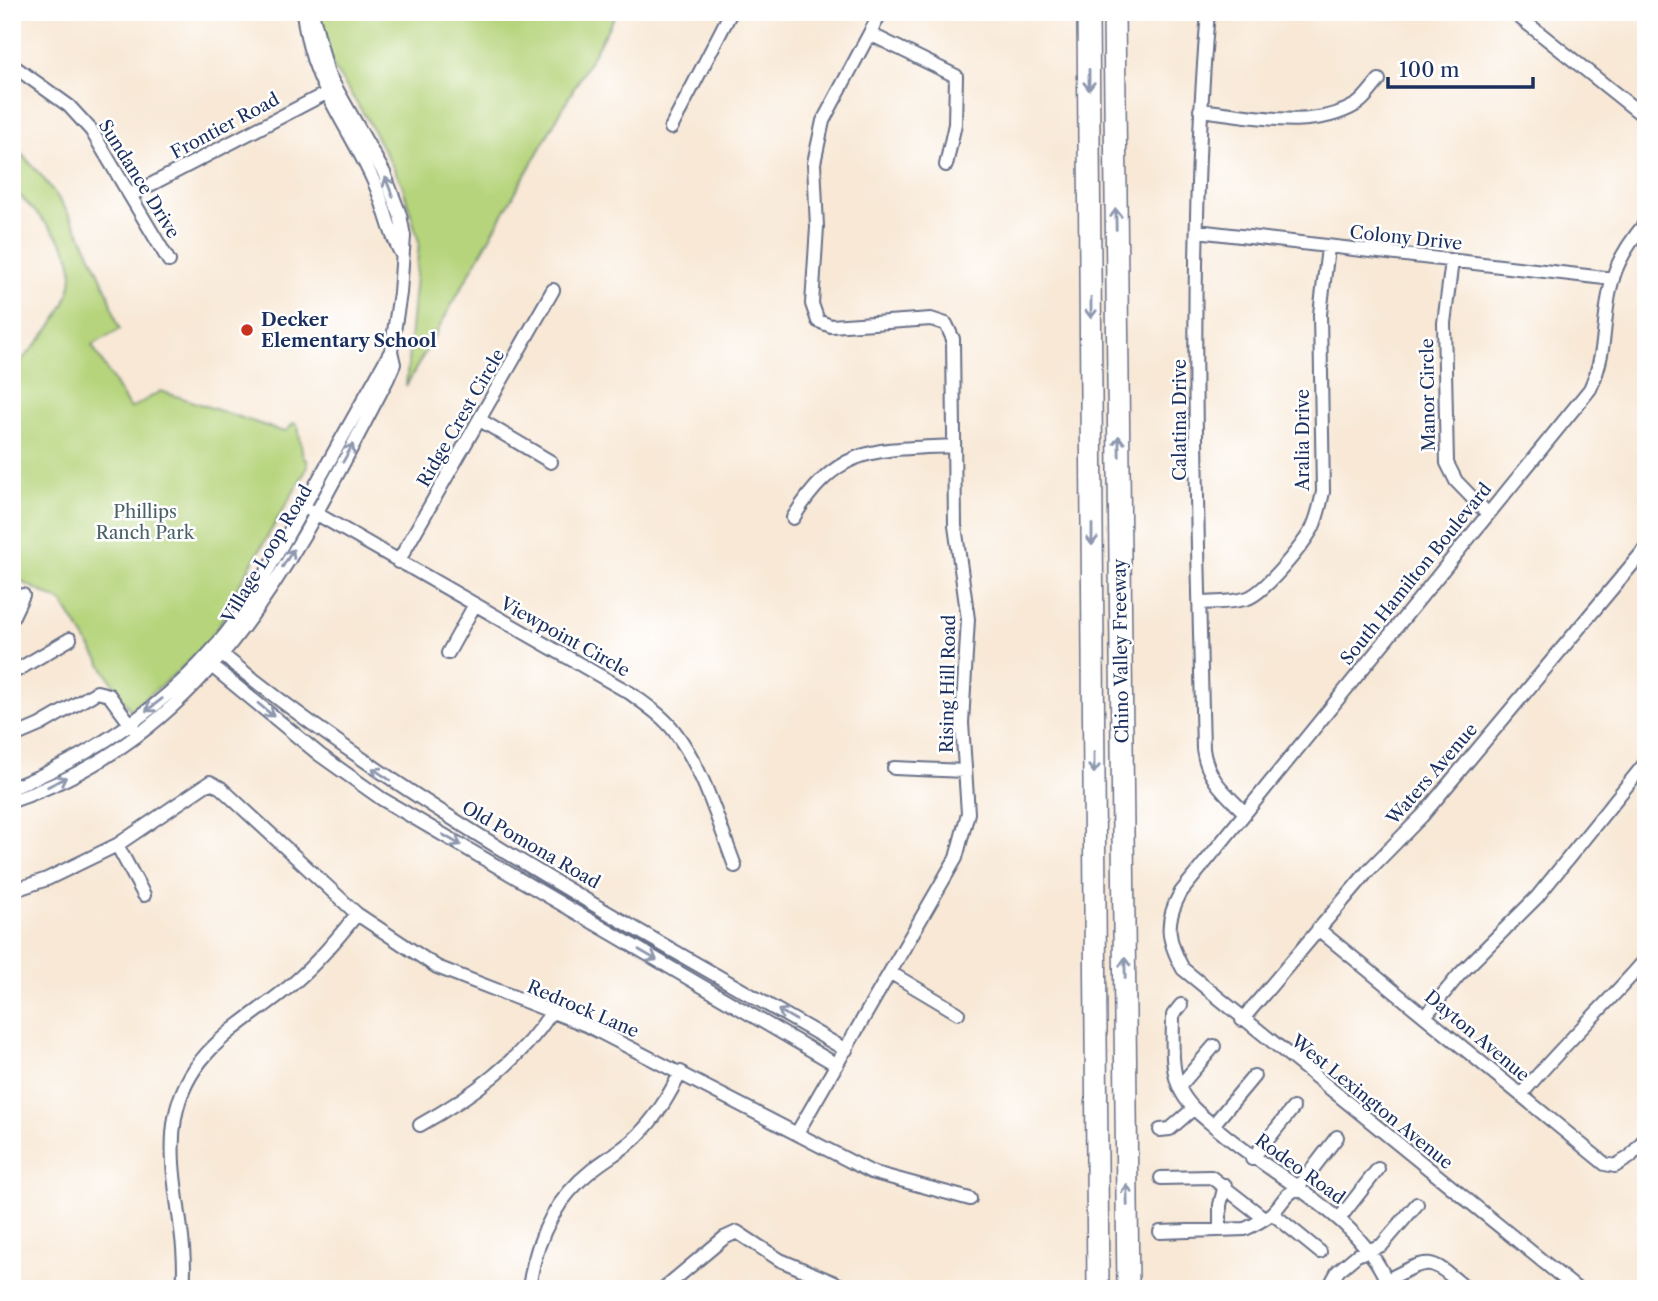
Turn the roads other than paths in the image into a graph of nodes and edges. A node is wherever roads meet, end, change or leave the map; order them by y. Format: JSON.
{"nodes":[{"id":1,"x":303,"y":12,"type":"edge"},
{"id":2,"x":312,"y":12,"type":"edge"},
{"id":3,"x":731,"y":12,"type":"edge"},
{"id":4,"x":881,"y":12,"type":"edge"},
{"id":5,"x":1088,"y":12,"type":"edge"},
{"id":6,"x":1114,"y":12,"type":"edge"},
{"id":7,"x":1208,"y":12,"type":"edge"},
{"id":8,"x":1513,"y":12,"type":"edge"},
{"id":9,"x":870,"y":34,"type":"junction"},
{"id":10,"x":12,"y":65,"type":"edge"},
{"id":11,"x":1379,"y":80,"type":"dead end"},
{"id":12,"x":330,"y":91,"type":"junction"},
{"id":13,"x":1200,"y":110,"type":"junction"},
{"id":14,"x":1646,"y":118,"type":"edge"},
{"id":15,"x":671,"y":128,"type":"dead end"},
{"id":16,"x":946,"y":165,"type":"dead end"},
{"id":17,"x":131,"y":195,"type":"junction"},
{"id":18,"x":1646,"y":222,"type":"edge"},
{"id":19,"x":1197,"y":231,"type":"junction"},
{"id":20,"x":1328,"y":248,"type":"junction"},
{"id":21,"x":169,"y":261,"type":"dead end"},
{"id":22,"x":1452,"y":261,"type":"junction"},
{"id":23,"x":1613,"y":279,"type":"junction"},
{"id":24,"x":553,"y":290,"type":"dead end"},
{"id":25,"x":480,"y":420,"type":"junction"},
{"id":26,"x":953,"y":446,"type":"junction"},
{"id":27,"x":551,"y":462,"type":"dead end"},
{"id":28,"x":309,"y":509,"type":"junction"},
{"id":29,"x":1488,"y":514,"type":"junction"},
{"id":30,"x":793,"y":518,"type":"dead end"},
{"id":31,"x":1646,"y":548,"type":"edge"},
{"id":32,"x":398,"y":562,"type":"junction"},
{"id":33,"x":23,"y":595,"type":"dead end"},
{"id":34,"x":1199,"y":603,"type":"junction"},
{"id":35,"x":474,"y":606,"type":"junction"},
{"id":36,"x":12,"y":618,"type":"edge"},
{"id":37,"x":70,"y":639,"type":"dead end"},
{"id":38,"x":218,"y":652,"type":"junction"},
{"id":39,"x":448,"y":653,"type":"dead end"},
{"id":40,"x":213,"y":667,"type":"junction"},
{"id":41,"x":12,"y":673,"type":"edge"},
{"id":42,"x":134,"y":729,"type":"junction"},
{"id":43,"x":14,"y":732,"type":"edge"},
{"id":44,"x":1646,"y":762,"type":"edge"},
{"id":45,"x":894,"y":768,"type":"dead end"},
{"id":46,"x":965,"y":771,"type":"junction"},
{"id":47,"x":12,"y":788,"type":"edge"},
{"id":48,"x":12,"y":801,"type":"edge"},
{"id":49,"x":1244,"y":812,"type":"junction"},
{"id":50,"x":117,"y":845,"type":"junction"},
{"id":51,"x":735,"y":866,"type":"dead end"},
{"id":52,"x":12,"y":891,"type":"edge"},
{"id":53,"x":144,"y":895,"type":"dead end"},
{"id":54,"x":357,"y":914,"type":"junction"},
{"id":55,"x":1167,"y":926,"type":"joint"},
{"id":56,"x":1318,"y":929,"type":"junction"},
{"id":57,"x":1646,"y":959,"type":"edge"},
{"id":58,"x":891,"y":973,"type":"junction"},
{"id":59,"x":1181,"y":1005,"type":"dead end"},
{"id":60,"x":551,"y":1013,"type":"junction"},
{"id":61,"x":958,"y":1013,"type":"dead end"},
{"id":62,"x":1426,"y":1015,"type":"junction"},
{"id":63,"x":1242,"y":1020,"type":"junction"},
{"id":64,"x":1214,"y":1046,"type":"dead end"},
{"id":65,"x":846,"y":1049,"type":"junction"},
{"id":66,"x":837,"y":1065,"type":"junction"},
{"id":67,"x":681,"y":1072,"type":"junction"},
{"id":68,"x":1254,"y":1076,"type":"dead end"},
{"id":69,"x":1179,"y":1087,"type":"junction"},
{"id":70,"x":1521,"y":1095,"type":"junction"},
{"id":71,"x":1293,"y":1108,"type":"dead end"},
{"id":72,"x":1193,"y":1109,"type":"junction"},
{"id":73,"x":420,"y":1125,"type":"dead end"},
{"id":74,"x":1213,"y":1125,"type":"junction"},
{"id":75,"x":1160,"y":1130,"type":"dead end"},
{"id":76,"x":797,"y":1133,"type":"junction"},
{"id":77,"x":1337,"y":1137,"type":"dead end"},
{"id":78,"x":1646,"y":1137,"type":"edge"},
{"id":79,"x":1252,"y":1159,"type":"junction"},
{"id":80,"x":1377,"y":1169,"type":"dead end"},
{"id":81,"x":1161,"y":1178,"type":"dead end"},
{"id":82,"x":1225,"y":1185,"type":"junction"},
{"id":83,"x":1297,"y":1189,"type":"junction"},
{"id":84,"x":970,"y":1199,"type":"dead end"},
{"id":85,"x":1417,"y":1204,"type":"dead end"},
{"id":86,"x":1268,"y":1216,"type":"junction"},
{"id":87,"x":1339,"y":1219,"type":"junction"},
{"id":88,"x":1220,"y":1230,"type":"junction"},
{"id":89,"x":1160,"y":1232,"type":"dead end"},
{"id":90,"x":1367,"y":1251,"type":"junction"},
{"id":91,"x":1320,"y":1252,"type":"dead end"},
{"id":92,"x":1388,"y":1284,"type":"edge"},
{"id":93,"x":183,"y":1289,"type":"edge"},
{"id":94,"x":528,"y":1289,"type":"edge"},
{"id":95,"x":663,"y":1289,"type":"edge"},
{"id":96,"x":849,"y":1289,"type":"edge"},
{"id":97,"x":1098,"y":1289,"type":"edge"},
{"id":98,"x":1128,"y":1289,"type":"edge"},
{"id":99,"x":1328,"y":1289,"type":"edge"},
{"id":100,"x":1467,"y":1289,"type":"edge"},
{"id":101,"x":1577,"y":1289,"type":"edge"}],
"edges":[{"from":1,"to":12,"type":"street","name":"Village Loop Road"},
{"from":2,"to":12,"type":"street","name":"Village Loop Road"},
{"from":3,"to":15,"type":"street"},
{"from":4,"to":9,"type":"street"},
{"from":5,"to":97,"type":"highway","name":"Chino Valley Freeway","one_way":true},
{"from":98,"to":6,"type":"highway","name":"Chino Valley Freeway","one_way":true},
{"from":7,"to":13,"type":"street","name":"Calatina Drive"},
{"from":8,"to":14,"type":"street"},
{"from":9,"to":16,"type":"street"},
{"from":9,"to":26,"type":"street","name":"Rising Hill Road"},
{"from":10,"to":17,"type":"street","name":"Sundance Drive"},
{"from":11,"to":13,"type":"street"},
{"from":12,"to":17,"type":"street","name":"Frontier Road"},
{"from":12,"to":28,"type":"street","name":"Village Loop Road"},
{"from":13,"to":19,"type":"street","name":"Calatina Drive"},
{"from":17,"to":21,"type":"street","name":"Sundance Drive"},
{"from":18,"to":23,"type":"street","name":"South Hamilton Boulevard"},
{"from":19,"to":20,"type":"street","name":"Colony Drive"},
{"from":19,"to":34,"type":"street","name":"Calatina Drive"},
{"from":20,"to":22,"type":"street","name":"Colony Drive"},
{"from":20,"to":34,"type":"street","name":"Aralia Drive"},
{"from":22,"to":23,"type":"street","name":"Colony Drive"},
{"from":22,"to":29,"type":"street","name":"Manor Circle"},
{"from":23,"to":29,"type":"street","name":"South Hamilton Boulevard"},
{"from":24,"to":25,"type":"street","name":"Ridge Crest Circle"},
{"from":25,"to":27,"type":"street"},
{"from":25,"to":32,"type":"street","name":"Ridge Crest Circle"},
{"from":26,"to":30,"type":"street"},
{"from":26,"to":46,"type":"street","name":"Rising Hill Road"},
{"from":28,"to":32,"type":"street","name":"Viewpoint Circle"},
{"from":28,"to":38,"type":"street","name":"Village Loop Road"},
{"from":29,"to":49,"type":"street","name":"South Hamilton Boulevard"},
{"from":31,"to":56,"type":"street","name":"Waters Avenue"},
{"from":32,"to":35,"type":"street","name":"Viewpoint Circle"},
{"from":33,"to":36,"type":"street"},
{"from":34,"to":49,"type":"street","name":"Calatina Drive"},
{"from":35,"to":39,"type":"street"},
{"from":35,"to":51,"type":"street","name":"Viewpoint Circle"},
{"from":37,"to":41,"type":"street"},
{"from":38,"to":40,"type":"street","name":"Village Loop Road"},
{"from":38,"to":42,"type":"street","name":"Village Loop Road","one_way":true},
{"from":65,"to":38,"type":"street","name":"Old Pomona Road","one_way":true},
{"from":40,"to":42,"type":"street","name":"Village Loop Road"},
{"from":40,"to":66,"type":"street","name":"Old Pomona Road","one_way":true},
{"from":42,"to":43,"type":"street"},
{"from":42,"to":47,"type":"street","name":"Village Loop Road"},
{"from":48,"to":42,"type":"street","name":"Village Loop Road","one_way":true},
{"from":44,"to":62,"type":"street"},
{"from":45,"to":46,"type":"street"},
{"from":46,"to":58,"type":"street","name":"Rising Hill Road"},
{"from":49,"to":55,"type":"street","name":"South Hamilton Boulevard"},
{"from":50,"to":52,"type":"street"},
{"from":50,"to":53,"type":"street"},
{"from":50,"to":54,"type":"street","name":"Redrock Lane"},
{"from":54,"to":60,"type":"street","name":"Redrock Lane"},
{"from":54,"to":93,"type":"street"},
{"from":55,"to":63,"type":"street","name":"West Lexington Avenue"},
{"from":56,"to":62,"type":"street","name":"Dayton Avenue"},
{"from":56,"to":63,"type":"street","name":"Waters Avenue"},
{"from":57,"to":70,"type":"street"},
{"from":58,"to":61,"type":"street"},
{"from":58,"to":65,"type":"street","name":"Rising Hill Road"},
{"from":59,"to":69,"type":"street","name":"Rodeo Road"},
{"from":60,"to":67,"type":"street","name":"Redrock Lane"},
{"from":60,"to":73,"type":"street"},
{"from":62,"to":70,"type":"street","name":"Dayton Avenue"},
{"from":63,"to":101,"type":"street","name":"West Lexington Avenue"},
{"from":64,"to":69,"type":"street"},
{"from":65,"to":66,"type":"street","name":"Rising Hill Road"},
{"from":66,"to":76,"type":"street","name":"Rising Hill Road"},
{"from":67,"to":76,"type":"street","name":"Redrock Lane"},
{"from":67,"to":94,"type":"street"},
{"from":68,"to":74,"type":"street"},
{"from":69,"to":72,"type":"street","name":"Rodeo Road"},
{"from":70,"to":78,"type":"street","name":"Dayton Avenue"},
{"from":71,"to":79,"type":"street"},
{"from":72,"to":74,"type":"street","name":"Rodeo Road"},
{"from":72,"to":75,"type":"street"},
{"from":74,"to":79,"type":"street","name":"Rodeo Road"},
{"from":76,"to":84,"type":"street","name":"Redrock Lane"},
{"from":77,"to":83,"type":"street"},
{"from":79,"to":83,"type":"street","name":"Rodeo Road"},
{"from":80,"to":87,"type":"street"},
{"from":81,"to":82,"type":"street"},
{"from":82,"to":86,"type":"street"},
{"from":82,"to":88,"type":"street"},
{"from":83,"to":86,"type":"street"},
{"from":83,"to":87,"type":"street","name":"Rodeo Road"},
{"from":85,"to":90,"type":"street"},
{"from":86,"to":88,"type":"street"},
{"from":86,"to":91,"type":"street"},
{"from":87,"to":90,"type":"street","name":"Rodeo Road"},
{"from":88,"to":89,"type":"street"},
{"from":90,"to":92,"type":"street","name":"Rodeo Road"},
{"from":90,"to":99,"type":"street"},
{"from":92,"to":100,"type":"street"},
{"from":95,"to":96,"type":"street"}]}
